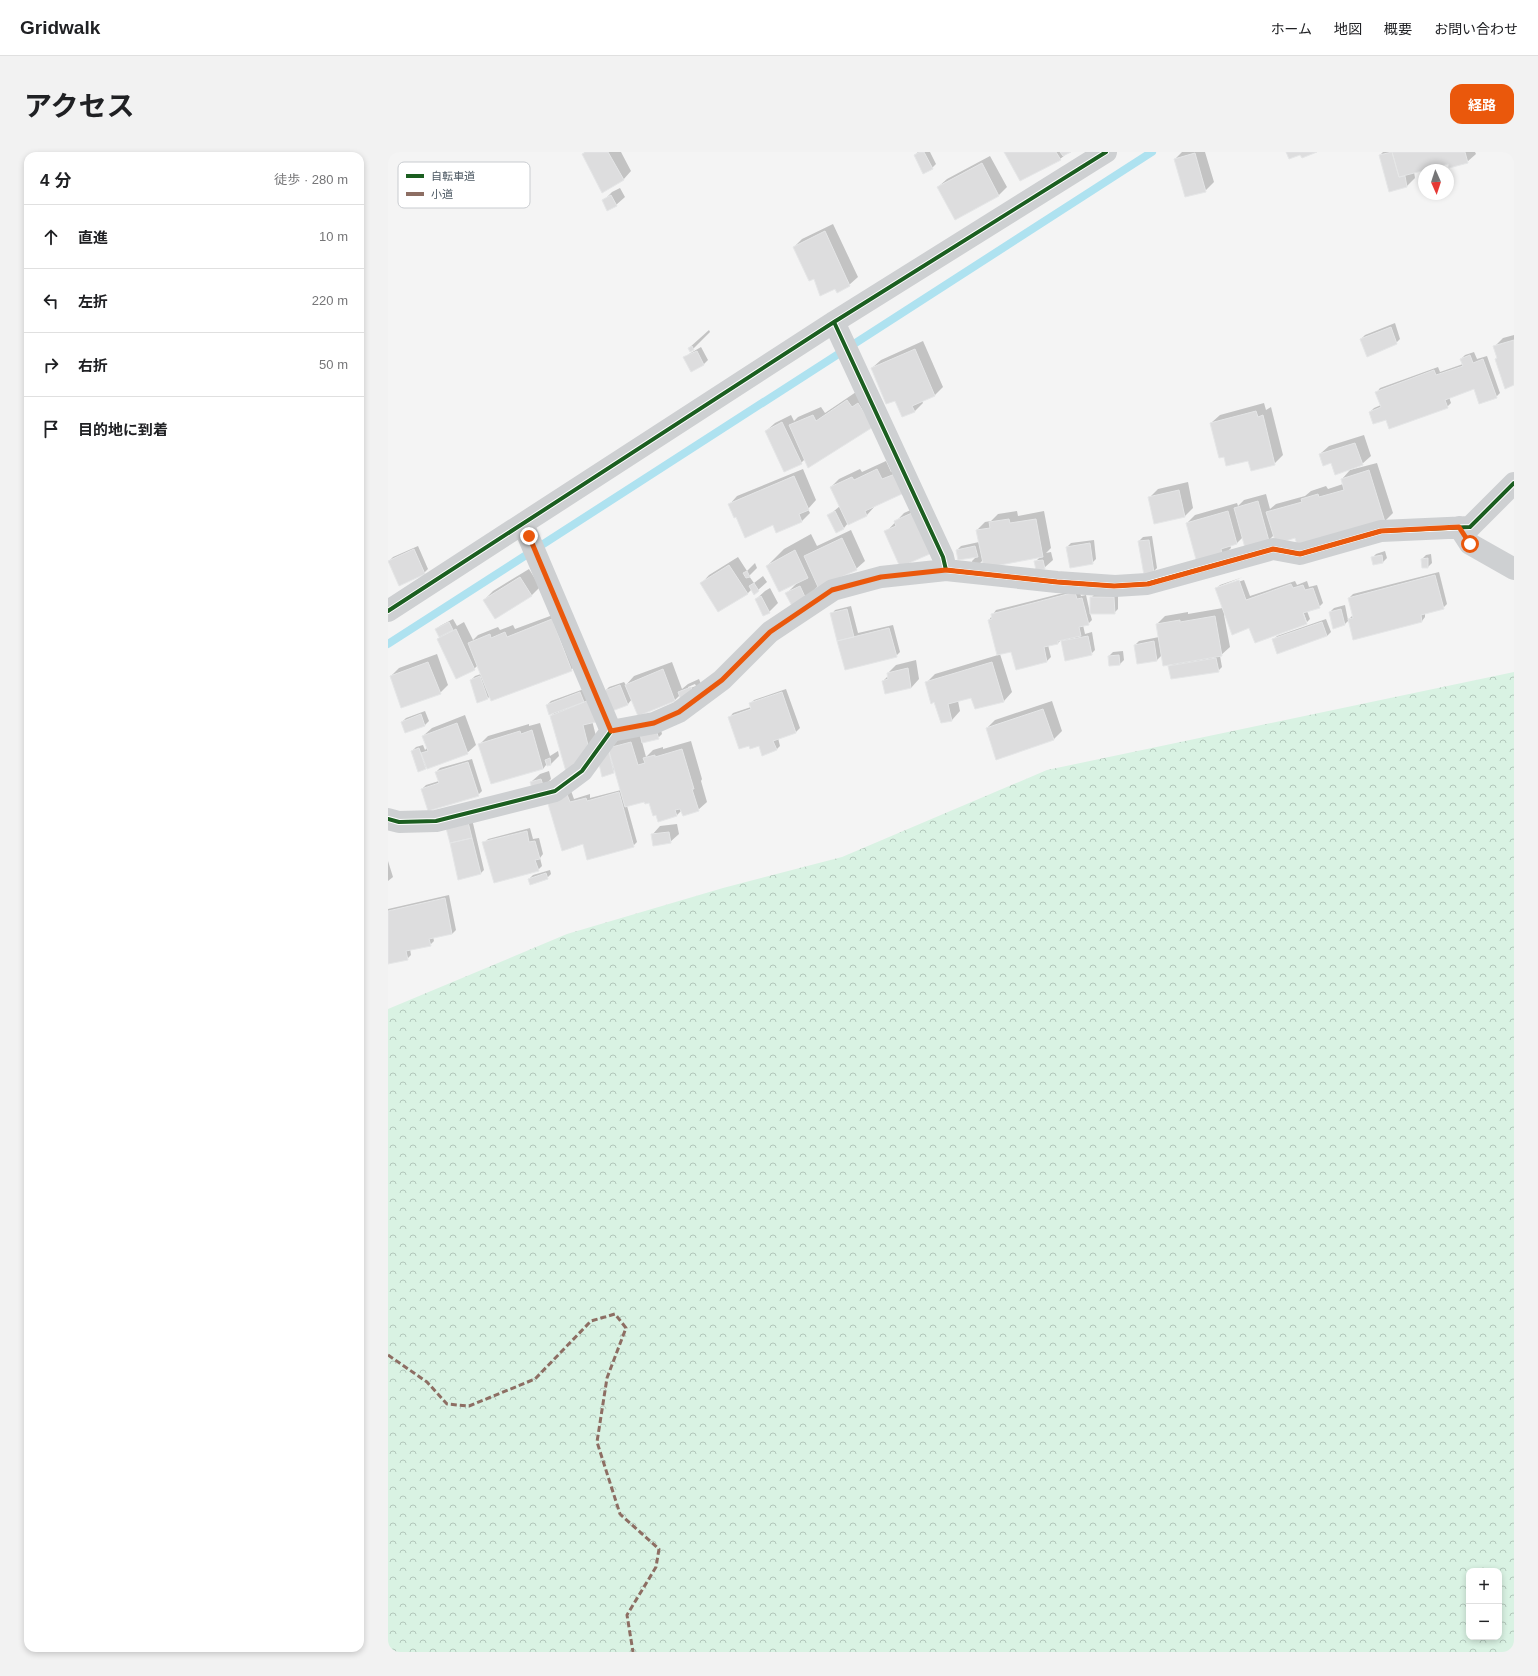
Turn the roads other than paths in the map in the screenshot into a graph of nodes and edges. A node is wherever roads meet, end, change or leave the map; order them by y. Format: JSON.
{"nodes":[{"id":1,"x":1106,"y":152,"type":"edge"},
{"id":2,"x":843,"y":340,"type":"junction"},
{"id":3,"x":1514,"y":482,"type":"edge"},
{"id":4,"x":1459,"y":527,"type":"junction"},
{"id":5,"x":531,"y":541,"type":"junction"},
{"id":6,"x":1514,"y":569,"type":"edge"},
{"id":7,"x":946,"y":570,"type":"junction"},
{"id":8,"x":388,"y":611,"type":"edge"},
{"id":9,"x":611,"y":731,"type":"junction"},
{"id":10,"x":388,"y":819,"type":"edge"}],
"edges":[{"from":1,"to":2,"type":"street"},
{"from":2,"to":5,"type":"street"},
{"from":2,"to":7,"type":"street"},
{"from":3,"to":4,"type":"street"},
{"from":4,"to":6,"type":"street"},
{"from":4,"to":7,"type":"street"},
{"from":5,"to":8,"type":"street"},
{"from":5,"to":9,"type":"street"},
{"from":7,"to":9,"type":"street"},
{"from":9,"to":10,"type":"street"}]}
